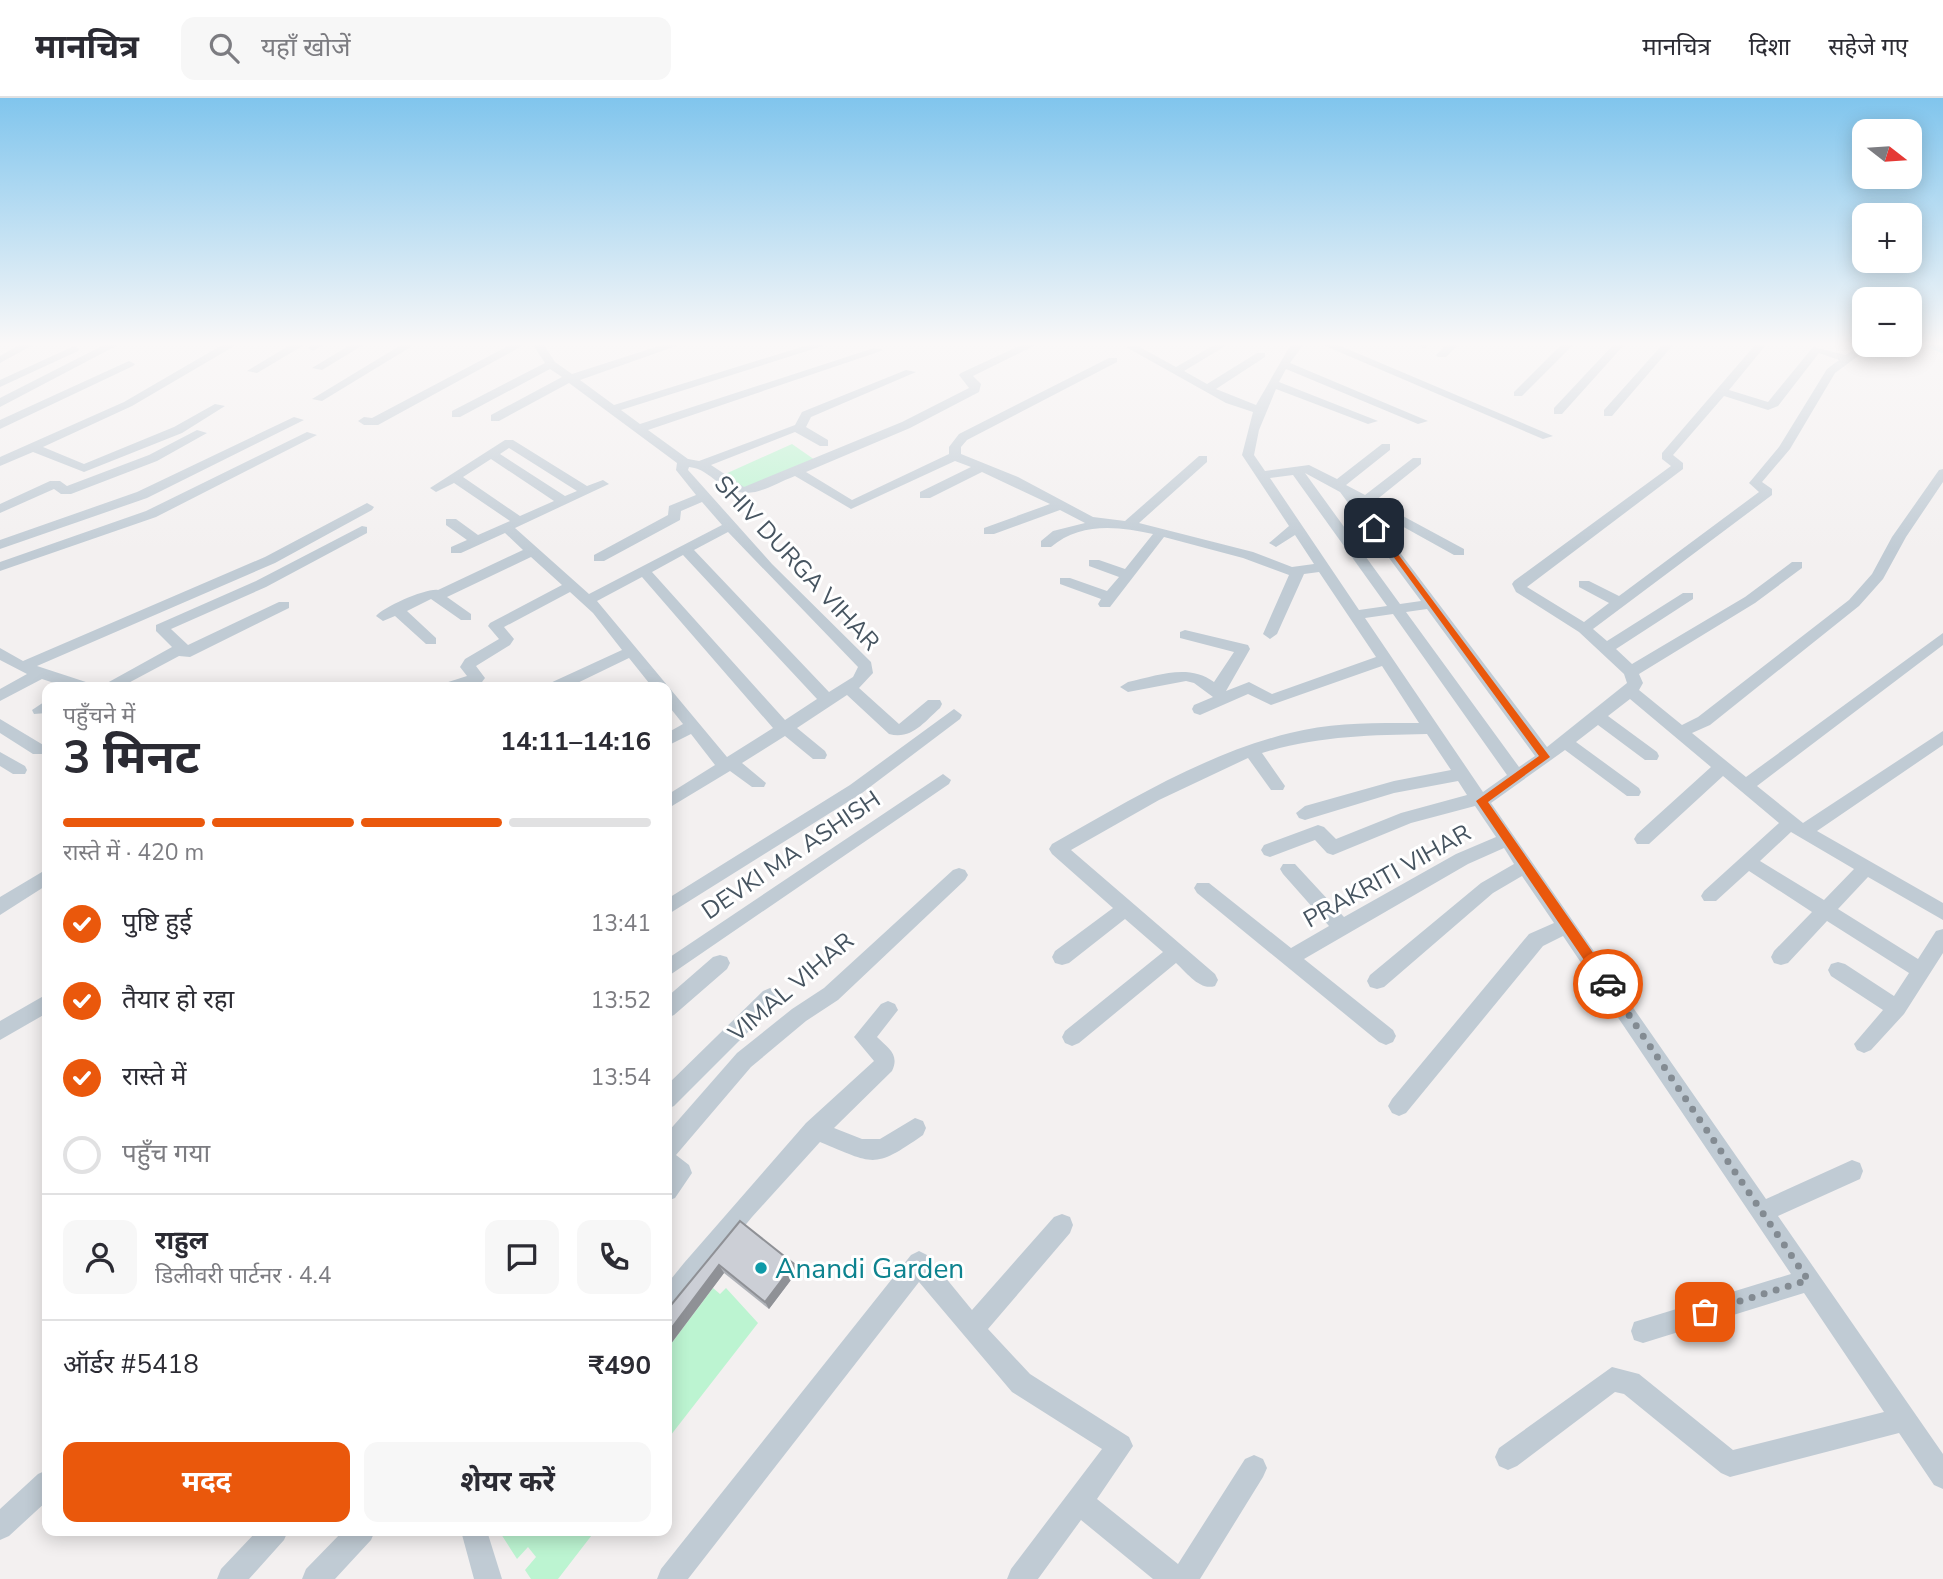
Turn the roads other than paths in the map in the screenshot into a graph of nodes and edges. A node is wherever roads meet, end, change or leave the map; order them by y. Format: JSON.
{"nodes":[{"id":1,"x":23,"y":414,"type":"edge"},
{"id":2,"x":105,"y":414,"type":"edge"},
{"id":3,"x":205,"y":414,"type":"edge"},
{"id":4,"x":389,"y":414,"type":"edge"},
{"id":5,"x":393,"y":414,"type":"edge"},
{"id":6,"x":502,"y":414,"type":"edge"},
{"id":7,"x":620,"y":414,"type":"edge"},
{"id":8,"x":683,"y":414,"type":"edge"},
{"id":9,"x":808,"y":414,"type":"edge"},
{"id":10,"x":927,"y":414,"type":"edge"},
{"id":11,"x":1008,"y":414,"type":"edge"},
{"id":12,"x":1257,"y":414,"type":"edge"},
{"id":13,"x":1354,"y":414,"type":"edge"},
{"id":14,"x":1405,"y":414,"type":"edge"},
{"id":15,"x":1494,"y":414,"type":"edge"},
{"id":16,"x":1703,"y":414,"type":"edge"},
{"id":17,"x":1804,"y":414,"type":"edge"},
{"id":18,"x":495,"y":418,"type":"dead end"},
{"id":19,"x":275,"y":420,"type":"dead end"},
{"id":20,"x":298,"y":420,"type":"dead end"},
{"id":21,"x":364,"y":421,"type":"dead end"},
{"id":22,"x":1372,"y":421,"type":"dead end"},
{"id":23,"x":1422,"y":421,"type":"dead end"},
{"id":24,"x":0,"y":425,"type":"edge"},
{"id":25,"x":382,"y":428,"type":"dead end"},
{"id":26,"x":641,"y":428,"type":"junction"},
{"id":27,"x":799,"y":428,"type":"junction"},
{"id":28,"x":201,"y":433,"type":"dead end"},
{"id":29,"x":311,"y":435,"type":"dead end"},
{"id":30,"x":1547,"y":436,"type":"dead end"},
{"id":31,"x":824,"y":443,"type":"dead end"},
{"id":32,"x":32,"y":447,"type":"junction"},
{"id":33,"x":1386,"y":447,"type":"dead end"},
{"id":34,"x":491,"y":454,"type":"junction"},
{"id":35,"x":955,"y":456,"type":"junction"},
{"id":36,"x":1203,"y":459,"type":"dead end"},
{"id":37,"x":1417,"y":461,"type":"dead end"},
{"id":38,"x":0,"y":462,"type":"edge"},
{"id":39,"x":684,"y":462,"type":"junction"},
{"id":40,"x":701,"y":464,"type":"junction"},
{"id":41,"x":981,"y":467,"type":"junction"},
{"id":42,"x":1296,"y":470,"type":"junction"},
{"id":43,"x":796,"y":471,"type":"junction"},
{"id":44,"x":1943,"y":472,"type":"edge"},
{"id":45,"x":1263,"y":475,"type":"junction"},
{"id":46,"x":454,"y":477,"type":"junction"},
{"id":47,"x":603,"y":484,"type":"dead end"},
{"id":48,"x":1341,"y":487,"type":"junction"},
{"id":49,"x":436,"y":488,"type":"dead end"},
{"id":50,"x":586,"y":491,"type":"junction"},
{"id":51,"x":925,"y":495,"type":"dead end"},
{"id":52,"x":704,"y":496,"type":"junction"},
{"id":53,"x":133,"y":498,"type":"junction"},
{"id":54,"x":563,"y":501,"type":"junction"},
{"id":55,"x":1366,"y":501,"type":"junction"},
{"id":56,"x":1061,"y":505,"type":"junction"},
{"id":57,"x":367,"y":507,"type":"dead end"},
{"id":58,"x":0,"y":509,"type":"edge"},
{"id":59,"x":451,"y":522,"type":"dead end"},
{"id":60,"x":1100,"y":523,"type":"junction"},
{"id":61,"x":513,"y":525,"type":"junction"},
{"id":62,"x":731,"y":525,"type":"junction"},
{"id":63,"x":1128,"y":526,"type":"junction"},
{"id":64,"x":1297,"y":526,"type":"junction"},
{"id":65,"x":362,"y":530,"type":"dead end"},
{"id":66,"x":989,"y":531,"type":"dead end"},
{"id":67,"x":1161,"y":532,"type":"junction"},
{"id":68,"x":477,"y":541,"type":"junction"},
{"id":69,"x":1276,"y":543,"type":"dead end"},
{"id":70,"x":1046,"y":544,"type":"dead end"},
{"id":71,"x":0,"y":545,"type":"edge"},
{"id":72,"x":685,"y":549,"type":"junction"},
{"id":73,"x":456,"y":550,"type":"dead end"},
{"id":74,"x":532,"y":551,"type":"junction"},
{"id":75,"x":1460,"y":552,"type":"dead end"},
{"id":76,"x":599,"y":558,"type":"dead end"},
{"id":77,"x":1094,"y":563,"type":"dead end"},
{"id":78,"x":1797,"y":565,"type":"dead end"},
{"id":79,"x":0,"y":567,"type":"edge"},
{"id":80,"x":1324,"y":567,"type":"junction"},
{"id":81,"x":644,"y":571,"type":"junction"},
{"id":82,"x":1298,"y":571,"type":"junction"},
{"id":83,"x":1127,"y":575,"type":"junction"},
{"id":84,"x":1065,"y":581,"type":"dead end"},
{"id":85,"x":1584,"y":584,"type":"dead end"},
{"id":86,"x":573,"y":586,"type":"junction"},
{"id":87,"x":436,"y":596,"type":"junction"},
{"id":88,"x":1688,"y":596,"type":"dead end"},
{"id":89,"x":588,"y":600,"type":"junction"},
{"id":90,"x":1619,"y":602,"type":"junction"},
{"id":91,"x":1431,"y":604,"type":"junction"},
{"id":92,"x":284,"y":605,"type":"dead end"},
{"id":93,"x":1398,"y":609,"type":"junction"},
{"id":94,"x":1356,"y":615,"type":"junction"},
{"id":95,"x":466,"y":617,"type":"dead end"},
{"id":96,"x":1584,"y":629,"type":"junction"},
{"id":97,"x":1270,"y":634,"type":"dead end"},
{"id":98,"x":1185,"y":635,"type":"dead end"},
{"id":99,"x":1943,"y":638,"type":"edge"},
{"id":100,"x":431,"y":641,"type":"dead end"},
{"id":101,"x":1607,"y":648,"type":"junction"},
{"id":102,"x":180,"y":649,"type":"junction"},
{"id":103,"x":632,"y":651,"type":"junction"},
{"id":104,"x":0,"y":653,"type":"edge"},
{"id":105,"x":1386,"y":659,"type":"junction"},
{"id":106,"x":22,"y":667,"type":"junction"},
{"id":107,"x":1631,"y":672,"type":"junction"},
{"id":108,"x":40,"y":673,"type":"junction"},
{"id":109,"x":68,"y":682,"type":"edge"},
{"id":110,"x":117,"y":682,"type":"edge"},
{"id":111,"x":465,"y":682,"type":"edge"},
{"id":112,"x":566,"y":682,"type":"edge"},
{"id":113,"x":657,"y":682,"type":"edge"},
{"id":114,"x":1128,"y":687,"type":"dead end"},
{"id":115,"x":849,"y":688,"type":"junction"},
{"id":116,"x":1630,"y":691,"type":"junction"},
{"id":117,"x":1220,"y":695,"type":"junction"},
{"id":118,"x":0,"y":696,"type":"edge"},
{"id":119,"x":672,"y":699,"type":"edge"},
{"id":120,"x":828,"y":701,"type":"junction"},
{"id":121,"x":934,"y":704,"type":"dead end"},
{"id":122,"x":1200,"y":709,"type":"dead end"},
{"id":123,"x":954,"y":715,"type":"dead end"},
{"id":124,"x":1597,"y":716,"type":"junction"},
{"id":125,"x":0,"y":725,"type":"edge"},
{"id":126,"x":694,"y":726,"type":"junction"},
{"id":127,"x":1434,"y":728,"type":"junction"},
{"id":128,"x":785,"y":729,"type":"junction"},
{"id":129,"x":1679,"y":733,"type":"junction"},
{"id":130,"x":672,"y":737,"type":"edge"},
{"id":131,"x":1943,"y":737,"type":"edge"},
{"id":132,"x":1565,"y":742,"type":"junction"},
{"id":133,"x":39,"y":750,"type":"dead end"},
{"id":134,"x":1252,"y":751,"type":"junction"},
{"id":135,"x":819,"y":755,"type":"dead end"},
{"id":136,"x":1651,"y":756,"type":"dead end"},
{"id":137,"x":1545,"y":757,"type":"junction"},
{"id":138,"x":0,"y":758,"type":"edge"},
{"id":139,"x":728,"y":764,"type":"junction"},
{"id":140,"x":1722,"y":768,"type":"junction"},
{"id":141,"x":19,"y":770,"type":"dead end"},
{"id":142,"x":1462,"y":774,"type":"junction"},
{"id":143,"x":1517,"y":776,"type":"junction"},
{"id":144,"x":943,"y":780,"type":"dead end"},
{"id":145,"x":758,"y":783,"type":"dead end"},
{"id":146,"x":1277,"y":786,"type":"dead end"},
{"id":147,"x":1746,"y":786,"type":"junction"},
{"id":148,"x":1633,"y":792,"type":"dead end"},
{"id":149,"x":1481,"y":799,"type":"junction"},
{"id":150,"x":672,"y":800,"type":"edge"},
{"id":151,"x":1305,"y":813,"type":"dead end"},
{"id":152,"x":1797,"y":827,"type":"junction"},
{"id":153,"x":1508,"y":839,"type":"junction"},
{"id":154,"x":1643,"y":839,"type":"dead end"},
{"id":155,"x":1270,"y":850,"type":"dead end"},
{"id":156,"x":1748,"y":862,"type":"junction"},
{"id":157,"x":1526,"y":866,"type":"junction"},
{"id":158,"x":1866,"y":868,"type":"junction"},
{"id":159,"x":1289,"y":869,"type":"dead end"},
{"id":160,"x":959,"y":875,"type":"dead end"},
{"id":161,"x":42,"y":879,"type":"edge"},
{"id":162,"x":1203,"y":888,"type":"dead end"},
{"id":163,"x":1710,"y":896,"type":"dead end"},
{"id":164,"x":672,"y":905,"type":"edge"},
{"id":165,"x":0,"y":907,"type":"edge"},
{"id":166,"x":1126,"y":908,"type":"junction"},
{"id":167,"x":1824,"y":911,"type":"junction"},
{"id":168,"x":1943,"y":912,"type":"edge"},
{"id":169,"x":1568,"y":925,"type":"junction"},
{"id":170,"x":1342,"y":928,"type":"junction"},
{"id":171,"x":1943,"y":937,"type":"edge"},
{"id":172,"x":1176,"y":952,"type":"junction"},
{"id":173,"x":1062,"y":957,"type":"dead end"},
{"id":174,"x":1291,"y":957,"type":"junction"},
{"id":175,"x":1781,"y":957,"type":"dead end"},
{"id":176,"x":720,"y":963,"type":"dead end"},
{"id":177,"x":672,"y":966,"type":"edge"},
{"id":178,"x":1838,"y":970,"type":"dead end"},
{"id":179,"x":1921,"y":971,"type":"junction"},
{"id":180,"x":1208,"y":980,"type":"dead end"},
{"id":181,"x":1377,"y":981,"type":"dead end"},
{"id":182,"x":771,"y":997,"type":"dead end"},
{"id":183,"x":672,"y":1005,"type":"edge"},
{"id":184,"x":42,"y":1006,"type":"edge"},
{"id":185,"x":1897,"y":1008,"type":"junction"},
{"id":186,"x":888,"y":1010,"type":"dead end"},
{"id":187,"x":0,"y":1031,"type":"edge"},
{"id":188,"x":1386,"y":1036,"type":"dead end"},
{"id":189,"x":1072,"y":1037,"type":"dead end"},
{"id":190,"x":1864,"y":1044,"type":"dead end"},
{"id":191,"x":672,"y":1094,"type":"edge"},
{"id":192,"x":1399,"y":1106,"type":"dead end"},
{"id":193,"x":915,"y":1128,"type":"dead end"},
{"id":194,"x":814,"y":1130,"type":"junction"},
{"id":195,"x":672,"y":1143,"type":"edge"},
{"id":196,"x":672,"y":1165,"type":"edge"},
{"id":197,"x":1853,"y":1171,"type":"dead end"},
{"id":198,"x":672,"y":1184,"type":"edge"},
{"id":199,"x":1763,"y":1212,"type":"junction"},
{"id":200,"x":1062,"y":1225,"type":"dead end"},
{"id":201,"x":1808,"y":1280,"type":"junction"},
{"id":202,"x":672,"y":1296,"type":"edge"},
{"id":203,"x":972,"y":1329,"type":"junction"},
{"id":204,"x":1643,"y":1331,"type":"dead end"},
{"id":205,"x":1906,"y":1419,"type":"junction"},
{"id":206,"x":1508,"y":1457,"type":"dead end"},
{"id":207,"x":1254,"y":1468,"type":"dead end"},
{"id":208,"x":1943,"y":1476,"type":"edge"},
{"id":209,"x":42,"y":1488,"type":"edge"},
{"id":210,"x":1080,"y":1502,"type":"junction"},
{"id":211,"x":0,"y":1527,"type":"edge"},
{"id":212,"x":270,"y":1536,"type":"edge"},
{"id":213,"x":357,"y":1536,"type":"edge"},
{"id":214,"x":481,"y":1536,"type":"edge"},
{"id":215,"x":231,"y":1579,"type":"edge"},
{"id":216,"x":316,"y":1579,"type":"edge"},
{"id":217,"x":488,"y":1579,"type":"edge"},
{"id":218,"x":671,"y":1579,"type":"edge"},
{"id":219,"x":1021,"y":1579,"type":"edge"},
{"id":220,"x":1174,"y":1579,"type":"edge"},
{"id":221,"x":1184,"y":1579,"type":"edge"}],
"edges":[{"from":1,"to":24,"type":"street"},
{"from":2,"to":32,"type":"street"},
{"from":3,"to":32,"type":"street"},
{"from":4,"to":21,"type":"street"},
{"from":5,"to":25,"type":"street"},
{"from":6,"to":18,"type":"street"},
{"from":7,"to":26,"type":"street"},
{"from":8,"to":26,"type":"street"},
{"from":9,"to":27,"type":"street"},
{"from":10,"to":43,"type":"street"},
{"from":11,"to":35,"type":"street"},
{"from":12,"to":45,"type":"street"},
{"from":13,"to":22,"type":"street"},
{"from":14,"to":23,"type":"street"},
{"from":15,"to":30,"type":"street"},
{"from":16,"to":96,"type":"street"},
{"from":17,"to":90,"type":"street"},
{"from":19,"to":53,"type":"street"},
{"from":20,"to":53,"type":"street"},
{"from":26,"to":39,"type":"street"},
{"from":27,"to":31,"type":"street"},
{"from":27,"to":40,"type":"street"},
{"from":28,"to":58,"type":"street"},
{"from":29,"to":79,"type":"street"},
{"from":32,"to":38,"type":"street"},
{"from":33,"to":48,"type":"street"},
{"from":34,"to":46,"type":"street"},
{"from":34,"to":50,"type":"street"},
{"from":34,"to":54,"type":"street"},
{"from":35,"to":41,"type":"street"},
{"from":35,"to":43,"type":"street"},
{"from":36,"to":63,"type":"street"},
{"from":37,"to":55,"type":"street"},
{"from":39,"to":40,"type":"street"},
{"from":39,"to":52,"type":"street","name":"SHIV DURGA VIHAR"},
{"from":40,"to":43,"type":"street"},
{"from":41,"to":51,"type":"street"},
{"from":41,"to":56,"type":"street"},
{"from":42,"to":45,"type":"street"},
{"from":42,"to":48,"type":"street"},
{"from":42,"to":93,"type":"street"},
{"from":44,"to":129,"type":"street"},
{"from":45,"to":64,"type":"street"},
{"from":46,"to":49,"type":"street"},
{"from":46,"to":61,"type":"street"},
{"from":47,"to":50,"type":"street"},
{"from":48,"to":55,"type":"street"},
{"from":48,"to":91,"type":"street"},
{"from":50,"to":54,"type":"street"},
{"from":52,"to":62,"type":"street","name":"SHIV DURGA VIHAR"},
{"from":52,"to":76,"type":"street"},
{"from":53,"to":71,"type":"street"},
{"from":54,"to":61,"type":"street"},
{"from":55,"to":75,"type":"street"},
{"from":56,"to":60,"type":"street"},
{"from":56,"to":66,"type":"street"},
{"from":57,"to":106,"type":"street"},
{"from":59,"to":68,"type":"street"},
{"from":60,"to":63,"type":"street"},
{"from":60,"to":70,"type":"street"},
{"from":61,"to":68,"type":"street"},
{"from":61,"to":74,"type":"street"},
{"from":62,"to":72,"type":"street"},
{"from":62,"to":115,"type":"street","name":"SHIV DURGA VIHAR"},
{"from":63,"to":67,"type":"street"},
{"from":64,"to":69,"type":"street"},
{"from":64,"to":80,"type":"street"},
{"from":65,"to":102,"type":"street"},
{"from":67,"to":82,"type":"street"},
{"from":67,"to":83,"type":"street"},
{"from":68,"to":73,"type":"street"},
{"from":72,"to":81,"type":"street"},
{"from":72,"to":120,"type":"street"},
{"from":74,"to":86,"type":"street"},
{"from":74,"to":87,"type":"street"},
{"from":77,"to":83,"type":"street"},
{"from":78,"to":107,"type":"street"},
{"from":80,"to":82,"type":"street"},
{"from":80,"to":94,"type":"street"},
{"from":81,"to":89,"type":"street"},
{"from":81,"to":128,"type":"street"},
{"from":82,"to":97,"type":"street"},
{"from":83,"to":84,"type":"street"},
{"from":85,"to":90,"type":"street"},
{"from":86,"to":89,"type":"street"},
{"from":86,"to":111,"type":"street"},
{"from":87,"to":95,"type":"street"},
{"from":87,"to":100,"type":"street"},
{"from":88,"to":101,"type":"street"},
{"from":89,"to":103,"type":"street"},
{"from":90,"to":96,"type":"street"},
{"from":91,"to":93,"type":"street"},
{"from":91,"to":137,"type":"street"},
{"from":92,"to":102,"type":"street"},
{"from":93,"to":94,"type":"street"},
{"from":93,"to":143,"type":"street"},
{"from":94,"to":105,"type":"street"},
{"from":96,"to":101,"type":"street"},
{"from":98,"to":117,"type":"street"},
{"from":99,"to":147,"type":"street"},
{"from":101,"to":107,"type":"street"},
{"from":102,"to":110,"type":"street"},
{"from":103,"to":112,"type":"street"},
{"from":103,"to":113,"type":"street"},
{"from":104,"to":106,"type":"street"},
{"from":105,"to":117,"type":"street"},
{"from":105,"to":127,"type":"street"},
{"from":106,"to":108,"type":"street"},
{"from":107,"to":116,"type":"street"},
{"from":108,"to":109,"type":"street"},
{"from":108,"to":118,"type":"street"},
{"from":114,"to":117,"type":"street"},
{"from":115,"to":120,"type":"street","name":"SHIV DURGA VIHAR"},
{"from":115,"to":121,"type":"street"},
{"from":116,"to":124,"type":"street"},
{"from":116,"to":129,"type":"street"},
{"from":117,"to":122,"type":"street"},
{"from":119,"to":126,"type":"street"},
{"from":120,"to":128,"type":"street","name":"SHIV DURGA VIHAR"},
{"from":123,"to":164,"type":"street"},
{"from":124,"to":132,"type":"street"},
{"from":124,"to":136,"type":"street"},
{"from":125,"to":133,"type":"street"},
{"from":126,"to":130,"type":"street"},
{"from":126,"to":139,"type":"street"},
{"from":127,"to":134,"type":"street"},
{"from":127,"to":142,"type":"street"},
{"from":128,"to":135,"type":"street"},
{"from":128,"to":139,"type":"street","name":"SHIV DURGA VIHAR"},
{"from":129,"to":140,"type":"street"},
{"from":131,"to":152,"type":"street"},
{"from":132,"to":137,"type":"street"},
{"from":132,"to":148,"type":"street"},
{"from":134,"to":146,"type":"street"},
{"from":134,"to":166,"type":"street"},
{"from":137,"to":143,"type":"street"},
{"from":138,"to":141,"type":"street"},
{"from":139,"to":145,"type":"street"},
{"from":139,"to":150,"type":"street","name":"SHIV DURGA VIHAR"},
{"from":140,"to":147,"type":"street"},
{"from":140,"to":154,"type":"street"},
{"from":142,"to":149,"type":"street"},
{"from":142,"to":151,"type":"street"},
{"from":143,"to":149,"type":"street"},
{"from":144,"to":177,"type":"street","name":"DEVKI MA ASHISH"},
{"from":147,"to":152,"type":"street"},
{"from":149,"to":153,"type":"street"},
{"from":149,"to":155,"type":"street"},
{"from":152,"to":156,"type":"street"},
{"from":152,"to":158,"type":"street"},
{"from":153,"to":157,"type":"street"},
{"from":153,"to":170,"type":"street","name":"PRAKRITI VIHAR"},
{"from":156,"to":163,"type":"street"},
{"from":156,"to":167,"type":"street"},
{"from":157,"to":169,"type":"street"},
{"from":157,"to":181,"type":"street"},
{"from":158,"to":167,"type":"street"},
{"from":158,"to":168,"type":"street"},
{"from":159,"to":170,"type":"street"},
{"from":160,"to":195,"type":"street","name":"VIMAL VIHAR"},
{"from":161,"to":165,"type":"street"},
{"from":162,"to":174,"type":"street"},
{"from":166,"to":172,"type":"street"},
{"from":166,"to":173,"type":"street"},
{"from":167,"to":175,"type":"street"},
{"from":167,"to":179,"type":"street"},
{"from":169,"to":192,"type":"street"},
{"from":169,"to":199,"type":"street"},
{"from":170,"to":174,"type":"street","name":"PRAKRITI VIHAR"},
{"from":171,"to":179,"type":"street"},
{"from":172,"to":180,"type":"street"},
{"from":172,"to":189,"type":"street"},
{"from":174,"to":188,"type":"street"},
{"from":176,"to":183,"type":"street"},
{"from":178,"to":185,"type":"street"},
{"from":179,"to":185,"type":"street"},
{"from":182,"to":191,"type":"street"},
{"from":184,"to":187,"type":"street"},
{"from":185,"to":190,"type":"street"},
{"from":186,"to":194,"type":"street"},
{"from":193,"to":194,"type":"street"},
{"from":194,"to":202,"type":"street"},
{"from":196,"to":198,"type":"street"},
{"from":197,"to":199,"type":"street"},
{"from":199,"to":201,"type":"street"},
{"from":200,"to":203,"type":"street"},
{"from":201,"to":204,"type":"street"},
{"from":201,"to":205,"type":"street"},
{"from":203,"to":210,"type":"street"},
{"from":203,"to":218,"type":"street"},
{"from":205,"to":206,"type":"street"},
{"from":205,"to":208,"type":"street"},
{"from":207,"to":221,"type":"street"},
{"from":209,"to":211,"type":"street"},
{"from":210,"to":219,"type":"street"},
{"from":210,"to":220,"type":"street"},
{"from":212,"to":215,"type":"street"},
{"from":213,"to":216,"type":"street"},
{"from":214,"to":217,"type":"street"}]}
